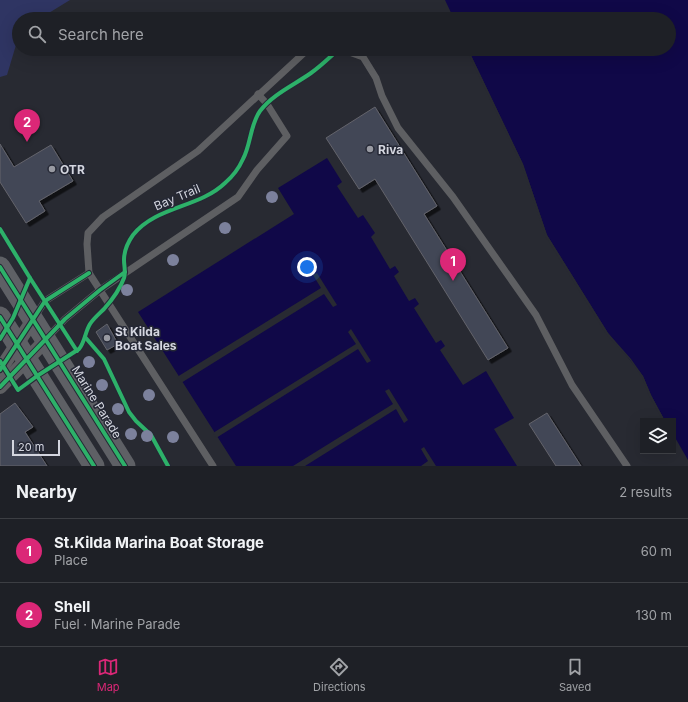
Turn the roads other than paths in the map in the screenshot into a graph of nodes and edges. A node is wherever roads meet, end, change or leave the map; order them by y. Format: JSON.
{"nodes":[{"id":1,"x":301,"y":56,"type":"edge"},
{"id":2,"x":360,"y":56,"type":"edge"},
{"id":3,"x":258,"y":94,"type":"junction"},
{"id":4,"x":0,"y":266,"type":"edge"},
{"id":5,"x":89,"y":273,"type":"junction"},
{"id":6,"x":100,"y":290,"type":"junction"},
{"id":7,"x":0,"y":317,"type":"edge"},
{"id":8,"x":33,"y":320,"type":"junction"},
{"id":9,"x":46,"y":340,"type":"junction"},
{"id":10,"x":22,"y":352,"type":"junction"},
{"id":11,"x":3,"y":375,"type":"edge"},
{"id":12,"x":94,"y":466,"type":"edge"},
{"id":13,"x":125,"y":466,"type":"edge"},
{"id":14,"x":213,"y":466,"type":"edge"},
{"id":15,"x":627,"y":466,"type":"edge"}],
"edges":[{"from":1,"to":3,"type":"lane"},
{"from":2,"to":15,"type":"lane"},
{"from":3,"to":5,"type":"lane"},
{"from":3,"to":6,"type":"lane"},
{"from":4,"to":8,"type":"main road","name":"Marine Parade"},
{"from":5,"to":6,"type":"lane"},
{"from":5,"to":8,"type":"lane"},
{"from":6,"to":9,"type":"lane"},
{"from":6,"to":14,"type":"lane"},
{"from":7,"to":10,"type":"main road"},
{"from":8,"to":9,"type":"main road","name":"Marine Parade"},
{"from":8,"to":10,"type":"street"},
{"from":9,"to":10,"type":"street"},
{"from":9,"to":13,"type":"main road","name":"Marine Parade"},
{"from":10,"to":11,"type":"street"},
{"from":10,"to":12,"type":"main road"}]}
